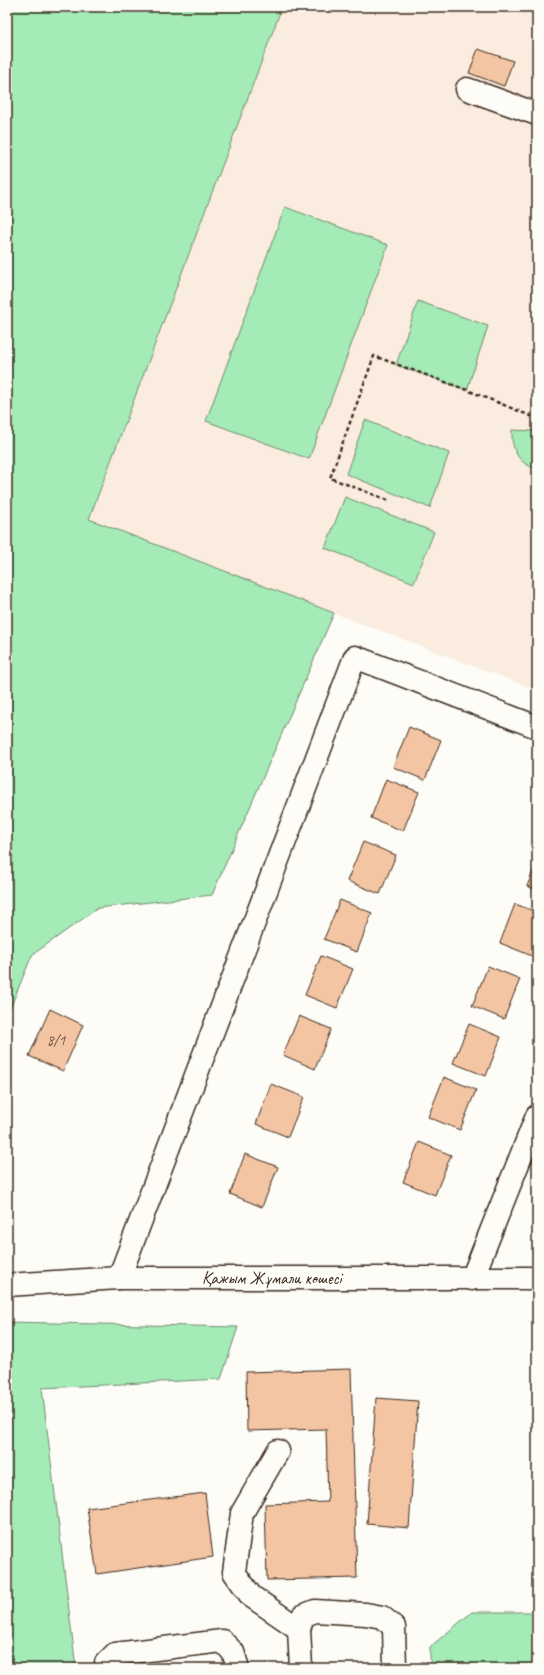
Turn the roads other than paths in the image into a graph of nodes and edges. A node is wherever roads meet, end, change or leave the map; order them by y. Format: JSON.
{"nodes":[{"id":1,"x":467,"y":89,"type":"dead end"},
{"id":2,"x":537,"y":114,"type":"edge"},
{"id":3,"x":537,"y":727,"type":"edge"},
{"id":4,"x":537,"y":1116,"type":"edge"},
{"id":5,"x":119,"y":1278,"type":"junction"},
{"id":6,"x":537,"y":1278,"type":"edge"},
{"id":7,"x":472,"y":1279,"type":"junction"},
{"id":8,"x":7,"y":1285,"type":"edge"},
{"id":9,"x":278,"y":1451,"type":"dead end"},
{"id":10,"x":299,"y":1629,"type":"junction"},
{"id":11,"x":106,"y":1668,"type":"edge"},
{"id":12,"x":238,"y":1668,"type":"edge"},
{"id":13,"x":301,"y":1668,"type":"edge"},
{"id":14,"x":395,"y":1668,"type":"edge"}],
"edges":[{"from":1,"to":2,"type":"street"},
{"from":3,"to":5,"type":"street"},
{"from":4,"to":7,"type":"street"},
{"from":5,"to":7,"type":"street","name":"Қажым Жұмали көшесі"},
{"from":5,"to":8,"type":"street","name":"Қажым Жұмали көшесі"},
{"from":6,"to":7,"type":"street","name":"Қажым Жұмали көшесі"},
{"from":9,"to":10,"type":"street"},
{"from":10,"to":13,"type":"street"},
{"from":10,"to":14,"type":"street"},
{"from":11,"to":12,"type":"street"}]}
